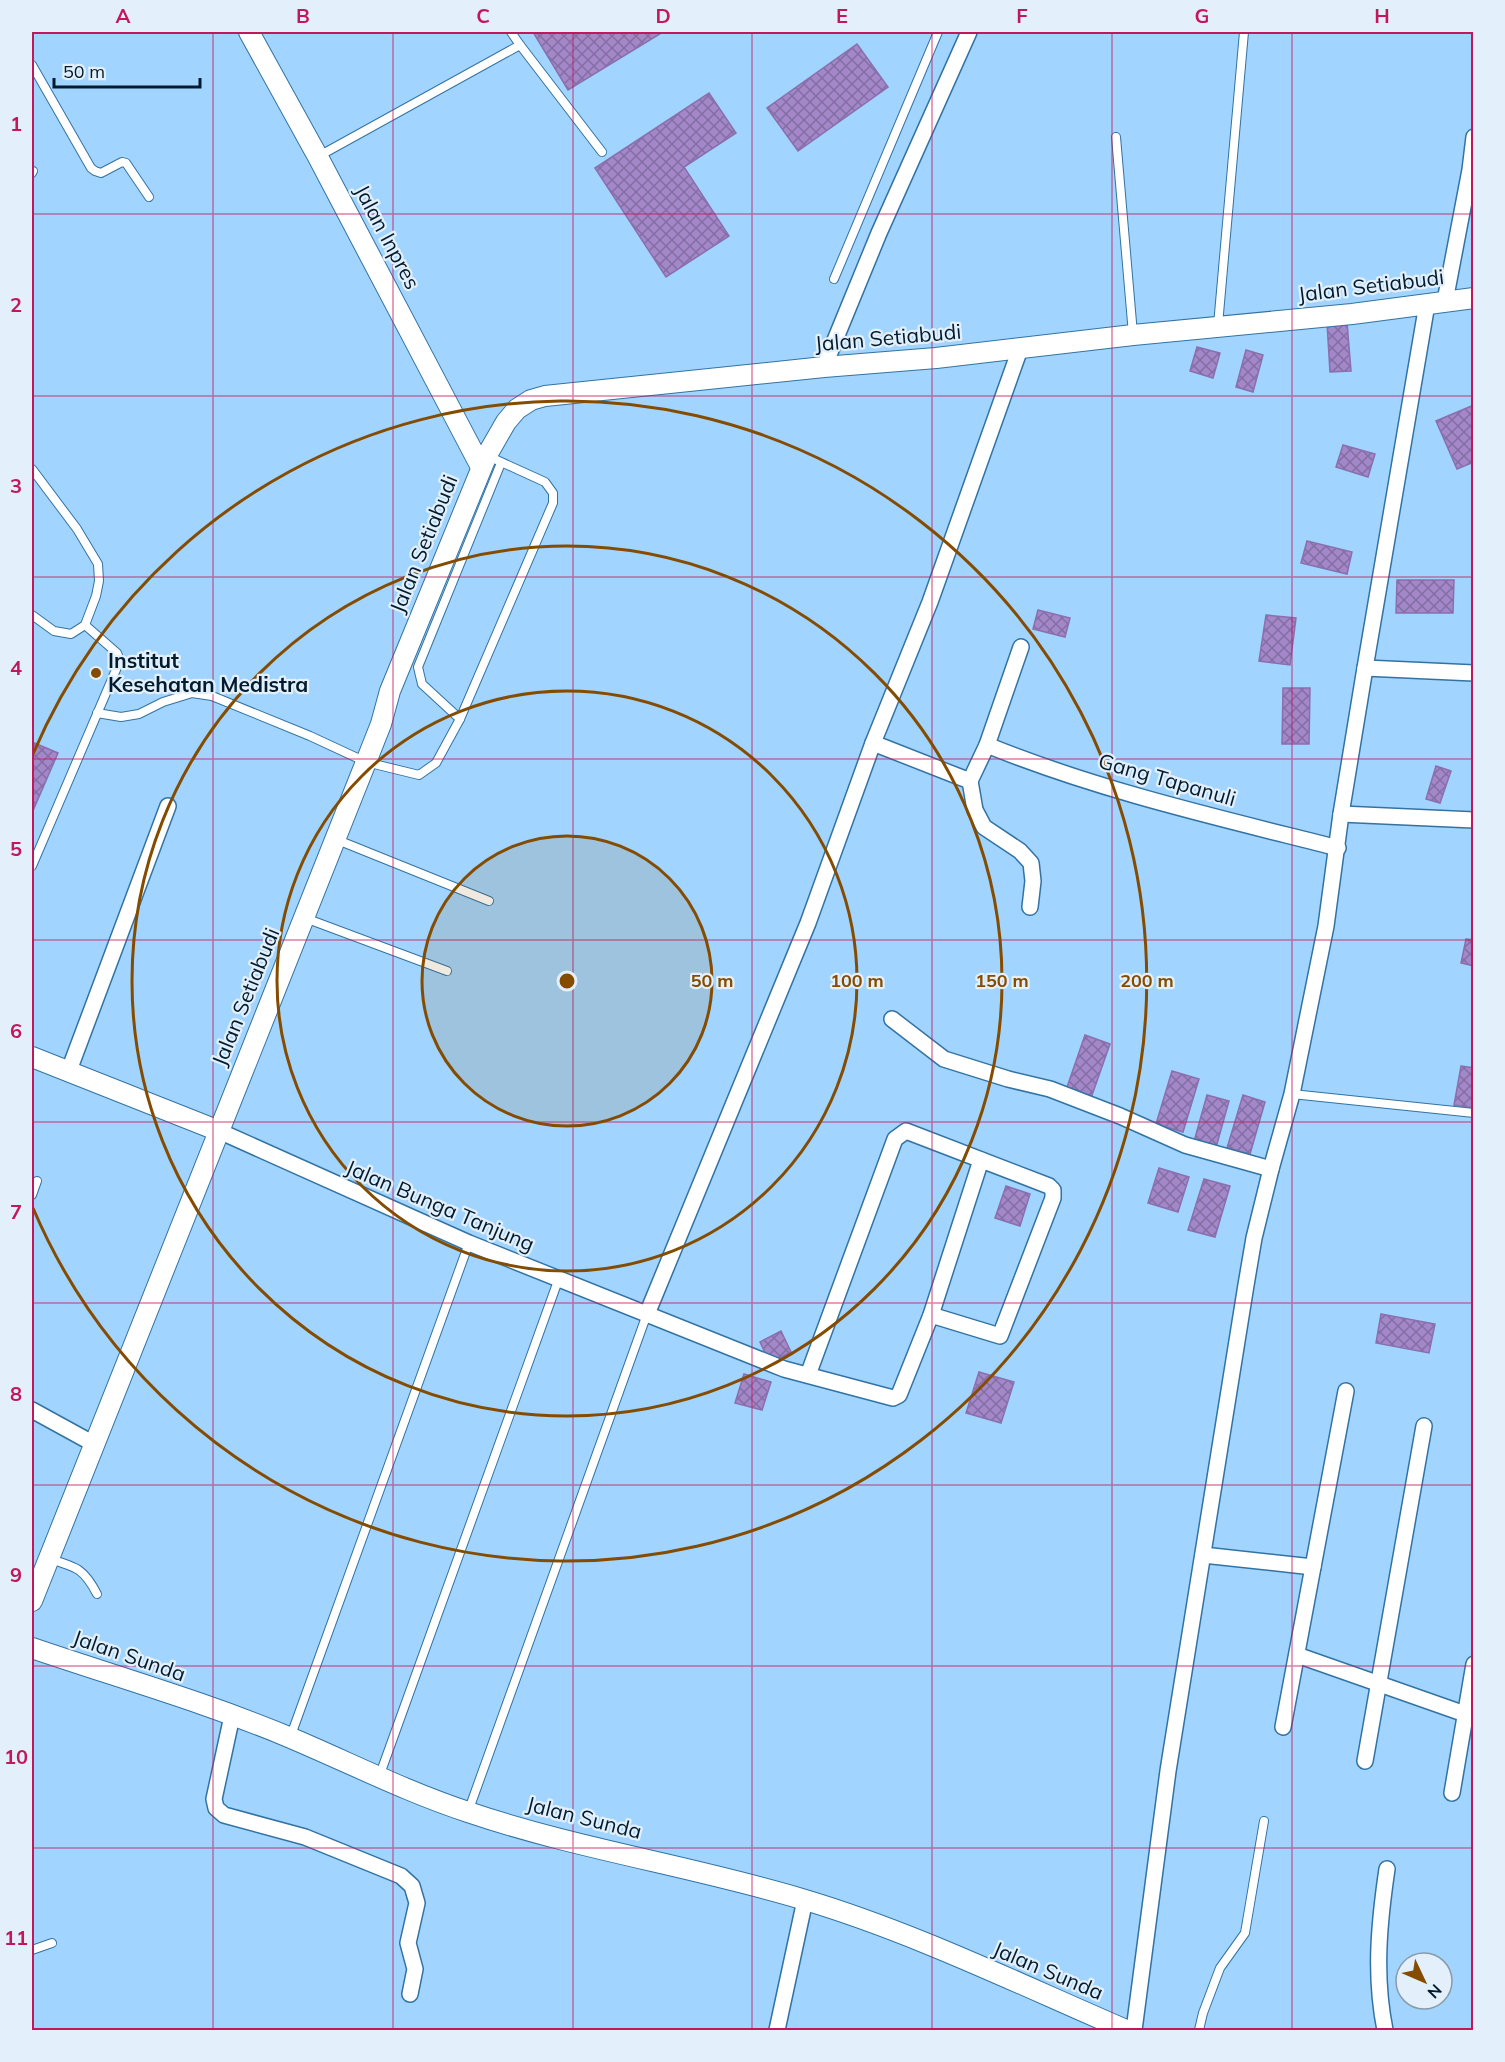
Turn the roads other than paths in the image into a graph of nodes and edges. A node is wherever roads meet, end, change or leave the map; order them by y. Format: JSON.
{"nodes":[{"id":1,"x":249,"y":32,"type":"edge"},
{"id":2,"x":511,"y":32,"type":"edge"},
{"id":3,"x":938,"y":32,"type":"edge"},
{"id":4,"x":969,"y":32,"type":"edge"},
{"id":5,"x":1244,"y":32,"type":"edge"},
{"id":6,"x":520,"y":45,"type":"junction"},
{"id":7,"x":32,"y":65,"type":"edge"},
{"id":8,"x":1473,"y":137,"type":"edge"},
{"id":9,"x":1116,"y":138,"type":"dead end"},
{"id":10,"x":602,"y":152,"type":"dead end"},
{"id":11,"x":318,"y":156,"type":"junction"},
{"id":12,"x":149,"y":197,"type":"dead end"},
{"id":13,"x":834,"y":279,"type":"dead end"},
{"id":14,"x":1473,"y":298,"type":"edge"},
{"id":15,"x":1436,"y":303,"type":"junction"},
{"id":16,"x":1218,"y":327,"type":"junction"},
{"id":17,"x":1133,"y":335,"type":"junction"},
{"id":18,"x":1020,"y":349,"type":"junction"},
{"id":19,"x":824,"y":367,"type":"junction"},
{"id":20,"x":490,"y":462,"type":"junction"},
{"id":21,"x":32,"y":469,"type":"edge"},
{"id":22,"x":32,"y":615,"type":"edge"},
{"id":23,"x":85,"y":625,"type":"junction"},
{"id":24,"x":1021,"y":647,"type":"dead end"},
{"id":25,"x":1365,"y":668,"type":"junction"},
{"id":26,"x":1473,"y":673,"type":"edge"},
{"id":27,"x":98,"y":712,"type":"junction"},
{"id":28,"x":460,"y":718,"type":"junction"},
{"id":29,"x":873,"y":743,"type":"junction"},
{"id":30,"x":987,"y":745,"type":"junction"},
{"id":31,"x":366,"y":762,"type":"junction"},
{"id":32,"x":970,"y":782,"type":"junction"},
{"id":33,"x":168,"y":806,"type":"dead end"},
{"id":34,"x":1341,"y":814,"type":"junction"},
{"id":35,"x":1473,"y":820,"type":"edge"},
{"id":36,"x":335,"y":839,"type":"junction"},
{"id":37,"x":1338,"y":848,"type":"junction"},
{"id":38,"x":32,"y":866,"type":"edge"},
{"id":39,"x":489,"y":901,"type":"dead end"},
{"id":40,"x":1030,"y":907,"type":"dead end"},
{"id":41,"x":304,"y":918,"type":"junction"},
{"id":42,"x":447,"y":971,"type":"dead end"},
{"id":43,"x":892,"y":1019,"type":"dead end"},
{"id":44,"x":32,"y":1057,"type":"edge"},
{"id":45,"x":68,"y":1073,"type":"junction"},
{"id":46,"x":1292,"y":1094,"type":"junction"},
{"id":47,"x":1473,"y":1113,"type":"edge"},
{"id":48,"x":219,"y":1131,"type":"junction"},
{"id":49,"x":981,"y":1160,"type":"junction"},
{"id":50,"x":1270,"y":1169,"type":"junction"},
{"id":51,"x":37,"y":1180,"type":"dead end"},
{"id":52,"x":32,"y":1195,"type":"edge"},
{"id":53,"x":469,"y":1243,"type":"junction"},
{"id":54,"x":559,"y":1278,"type":"junction"},
{"id":55,"x":647,"y":1314,"type":"junction"},
{"id":56,"x":931,"y":1315,"type":"junction"},
{"id":57,"x":808,"y":1375,"type":"junction"},
{"id":58,"x":1346,"y":1391,"type":"dead end"},
{"id":59,"x":32,"y":1410,"type":"edge"},
{"id":60,"x":1424,"y":1426,"type":"dead end"},
{"id":61,"x":94,"y":1444,"type":"junction"},
{"id":62,"x":1203,"y":1555,"type":"junction"},
{"id":63,"x":49,"y":1558,"type":"junction"},
{"id":64,"x":1313,"y":1567,"type":"junction"},
{"id":65,"x":97,"y":1594,"type":"dead end"},
{"id":66,"x":32,"y":1601,"type":"edge"},
{"id":67,"x":32,"y":1648,"type":"edge"},
{"id":68,"x":1297,"y":1655,"type":"junction"},
{"id":69,"x":1473,"y":1664,"type":"edge"},
{"id":70,"x":1378,"y":1684,"type":"junction"},
{"id":71,"x":1465,"y":1714,"type":"junction"},
{"id":72,"x":232,"y":1716,"type":"junction"},
{"id":73,"x":1284,"y":1727,"type":"dead end"},
{"id":74,"x":290,"y":1738,"type":"junction"},
{"id":75,"x":1365,"y":1761,"type":"dead end"},
{"id":76,"x":379,"y":1779,"type":"junction"},
{"id":77,"x":1452,"y":1793,"type":"dead end"},
{"id":78,"x":468,"y":1813,"type":"junction"},
{"id":79,"x":1264,"y":1821,"type":"dead end"},
{"id":80,"x":1387,"y":1869,"type":"dead end"},
{"id":81,"x":805,"y":1900,"type":"junction"},
{"id":82,"x":52,"y":1943,"type":"dead end"},
{"id":83,"x":32,"y":1950,"type":"edge"},
{"id":84,"x":410,"y":1994,"type":"dead end"},
{"id":85,"x":777,"y":2031,"type":"edge"},
{"id":86,"x":1126,"y":2031,"type":"edge"},
{"id":87,"x":1134,"y":2031,"type":"edge"},
{"id":88,"x":1199,"y":2031,"type":"edge"},
{"id":89,"x":1385,"y":2031,"type":"edge"}],
"edges":[{"from":1,"to":11,"type":"street","name":"Jalan Inpres"},
{"from":2,"to":6,"type":"lane"},
{"from":3,"to":13,"type":"lane"},
{"from":4,"to":19,"type":"street"},
{"from":5,"to":16,"type":"lane"},
{"from":6,"to":10,"type":"lane"},
{"from":6,"to":11,"type":"lane"},
{"from":7,"to":12,"type":"lane"},
{"from":8,"to":15,"type":"street"},
{"from":9,"to":17,"type":"lane"},
{"from":11,"to":20,"type":"street","name":"Jalan Inpres"},
{"from":14,"to":15,"type":"street","name":"Jalan Setiabudi"},
{"from":15,"to":16,"type":"street","name":"Jalan Setiabudi"},
{"from":15,"to":25,"type":"street"},
{"from":16,"to":17,"type":"street","name":"Jalan Setiabudi"},
{"from":17,"to":18,"type":"street","name":"Jalan Setiabudi"},
{"from":18,"to":19,"type":"street","name":"Jalan Setiabudi"},
{"from":18,"to":29,"type":"street"},
{"from":19,"to":20,"type":"street","name":"Jalan Setiabudi"},
{"from":20,"to":28,"type":"lane"},
{"from":20,"to":28,"type":"lane"},
{"from":20,"to":31,"type":"street","name":"Jalan Setiabudi"},
{"from":21,"to":23,"type":"lane"},
{"from":22,"to":23,"type":"lane"},
{"from":23,"to":27,"type":"lane"},
{"from":24,"to":30,"type":"street"},
{"from":25,"to":26,"type":"street"},
{"from":25,"to":34,"type":"street"},
{"from":27,"to":31,"type":"lane"},
{"from":27,"to":38,"type":"lane"},
{"from":28,"to":31,"type":"lane"},
{"from":29,"to":32,"type":"street"},
{"from":29,"to":55,"type":"street"},
{"from":30,"to":32,"type":"street"},
{"from":30,"to":37,"type":"street","name":"Gang Tapanuli"},
{"from":31,"to":36,"type":"street","name":"Jalan Setiabudi"},
{"from":32,"to":40,"type":"street"},
{"from":33,"to":45,"type":"street"},
{"from":34,"to":35,"type":"street"},
{"from":34,"to":37,"type":"street"},
{"from":36,"to":39,"type":"lane"},
{"from":36,"to":41,"type":"street","name":"Jalan Setiabudi"},
{"from":37,"to":46,"type":"street"},
{"from":41,"to":42,"type":"lane"},
{"from":41,"to":48,"type":"street","name":"Jalan Setiabudi"},
{"from":43,"to":50,"type":"street"},
{"from":44,"to":45,"type":"street"},
{"from":45,"to":48,"type":"street"},
{"from":46,"to":47,"type":"lane"},
{"from":46,"to":50,"type":"street"},
{"from":48,"to":53,"type":"street","name":"Jalan Bunga Tanjung"},
{"from":48,"to":61,"type":"street","name":"Jalan Setiabudi"},
{"from":49,"to":56,"type":"street"},
{"from":49,"to":56,"type":"street"},
{"from":49,"to":57,"type":"street"},
{"from":50,"to":62,"type":"street"},
{"from":51,"to":52,"type":"lane"},
{"from":53,"to":54,"type":"street","name":"Jalan Bunga Tanjung"},
{"from":53,"to":74,"type":"lane"},
{"from":54,"to":55,"type":"street","name":"Jalan Bunga Tanjung"},
{"from":54,"to":76,"type":"lane"},
{"from":55,"to":57,"type":"street","name":"Jalan Bunga Tanjung"},
{"from":55,"to":78,"type":"lane"},
{"from":56,"to":57,"type":"street","name":"Jalan Bunga Tanjung"},
{"from":58,"to":64,"type":"street"},
{"from":59,"to":61,"type":"street"},
{"from":60,"to":70,"type":"street"},
{"from":61,"to":63,"type":"street","name":"Jalan Setiabudi"},
{"from":62,"to":64,"type":"street"},
{"from":62,"to":87,"type":"street"},
{"from":63,"to":65,"type":"lane"},
{"from":63,"to":66,"type":"street","name":"Jalan Setiabudi"},
{"from":64,"to":68,"type":"street"},
{"from":67,"to":72,"type":"street","name":"Jalan Sunda"},
{"from":68,"to":70,"type":"street"},
{"from":68,"to":73,"type":"street"},
{"from":69,"to":71,"type":"street"},
{"from":70,"to":71,"type":"street"},
{"from":70,"to":75,"type":"street"},
{"from":71,"to":77,"type":"street"},
{"from":72,"to":74,"type":"street","name":"Jalan Sunda"},
{"from":72,"to":84,"type":"street"},
{"from":74,"to":76,"type":"street","name":"Jalan Sunda"},
{"from":76,"to":78,"type":"street","name":"Jalan Sunda"},
{"from":78,"to":81,"type":"street","name":"Jalan Sunda"},
{"from":79,"to":88,"type":"lane"},
{"from":80,"to":89,"type":"street"},
{"from":81,"to":85,"type":"street"},
{"from":81,"to":86,"type":"street","name":"Jalan Sunda"},
{"from":82,"to":83,"type":"lane"}]}
